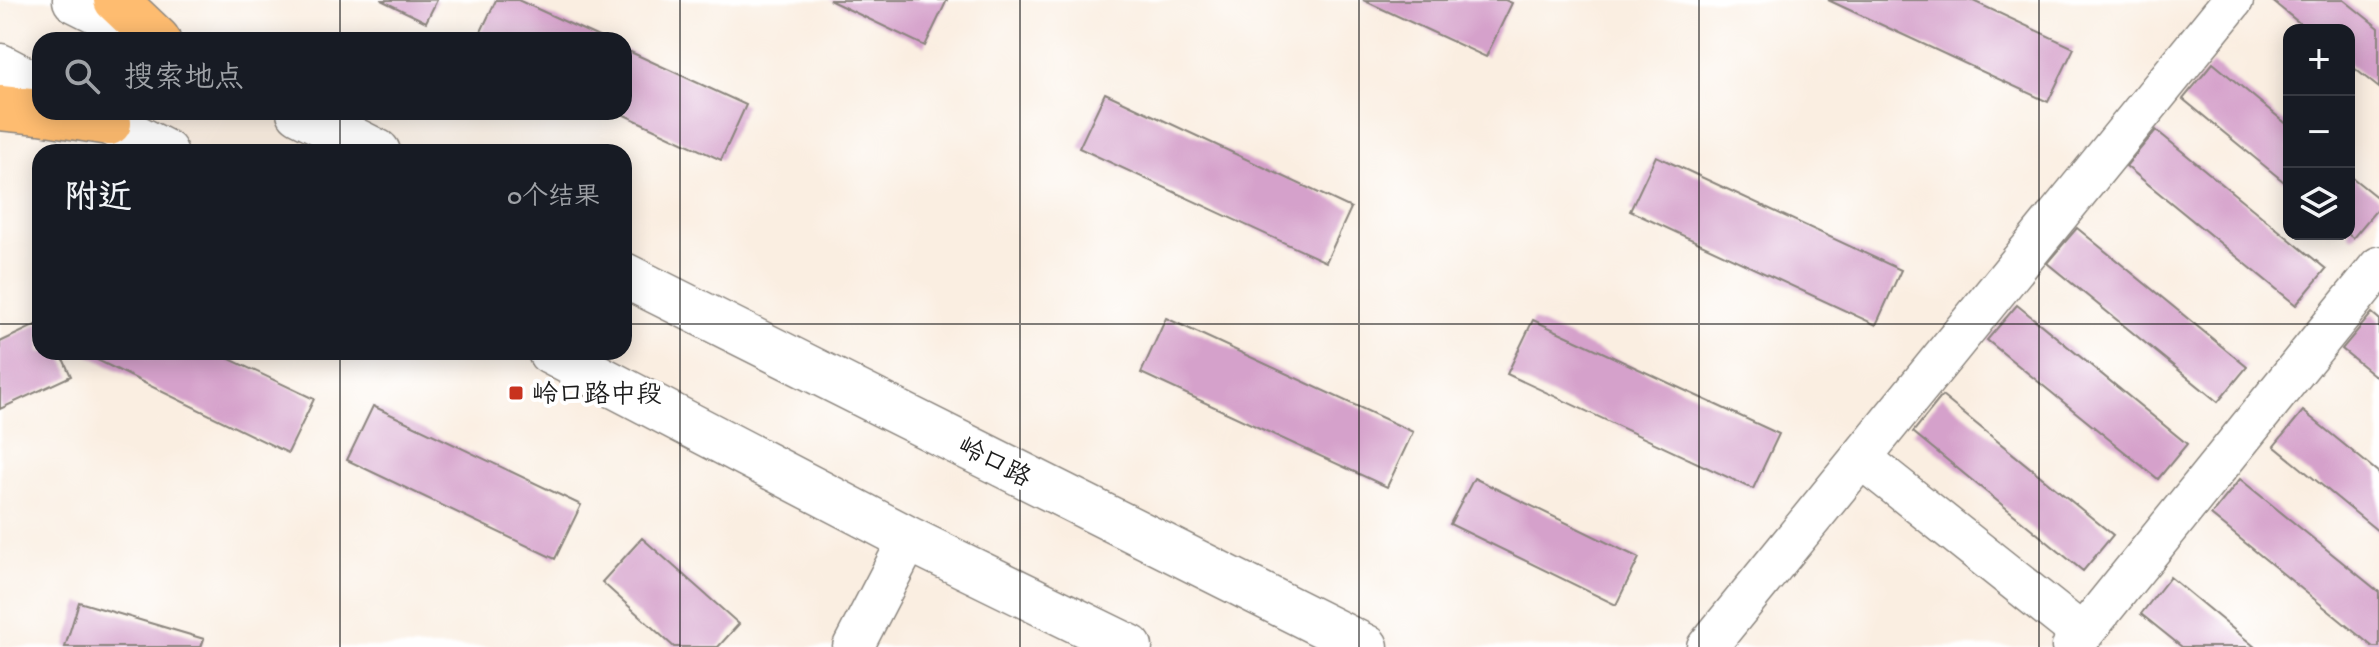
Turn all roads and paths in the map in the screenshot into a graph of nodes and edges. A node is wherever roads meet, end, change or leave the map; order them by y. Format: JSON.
{"nodes":[{"id":1,"x":75,"y":0,"type":"edge"},
{"id":2,"x":116,"y":0,"type":"edge"},
{"id":3,"x":2233,"y":0,"type":"edge"},
{"id":4,"x":140,"y":32,"type":"edge"},
{"id":5,"x":148,"y":32,"type":"edge"},
{"id":6,"x":0,"y":66,"type":"edge"},
{"id":7,"x":32,"y":83,"type":"edge"},
{"id":8,"x":0,"y":108,"type":"edge"},
{"id":9,"x":32,"y":111,"type":"edge"},
{"id":10,"x":103,"y":120,"type":"edge"},
{"id":11,"x":315,"y":120,"type":"edge"},
{"id":12,"x":149,"y":144,"type":"edge"},
{"id":13,"x":362,"y":144,"type":"edge"},
{"id":14,"x":2379,"y":267,"type":"edge"},
{"id":15,"x":632,"y":279,"type":"edge"},
{"id":16,"x":565,"y":360,"type":"edge"},
{"id":17,"x":1861,"y":458,"type":"junction"},
{"id":18,"x":909,"y":539,"type":"junction"},
{"id":19,"x":2077,"y":641,"type":"edge"},
{"id":20,"x":853,"y":647,"type":"edge"},
{"id":21,"x":1130,"y":647,"type":"edge"},
{"id":22,"x":1366,"y":647,"type":"edge"},
{"id":23,"x":1707,"y":647,"type":"edge"}],
"edges":[{"from":1,"to":4,"type":"street"},
{"from":2,"to":5,"type":"main road"},
{"from":3,"to":17,"type":"street"},
{"from":6,"to":7,"type":"street"},
{"from":8,"to":9,"type":"main road"},
{"from":10,"to":12,"type":"street"},
{"from":11,"to":13,"type":"street"},
{"from":14,"to":19,"type":"street"},
{"from":15,"to":22,"type":"street","name":"岭口路"},
{"from":16,"to":18,"type":"street"},
{"from":17,"to":19,"type":"street"},
{"from":17,"to":23,"type":"street"},
{"from":18,"to":20,"type":"street"},
{"from":18,"to":21,"type":"street"}]}
